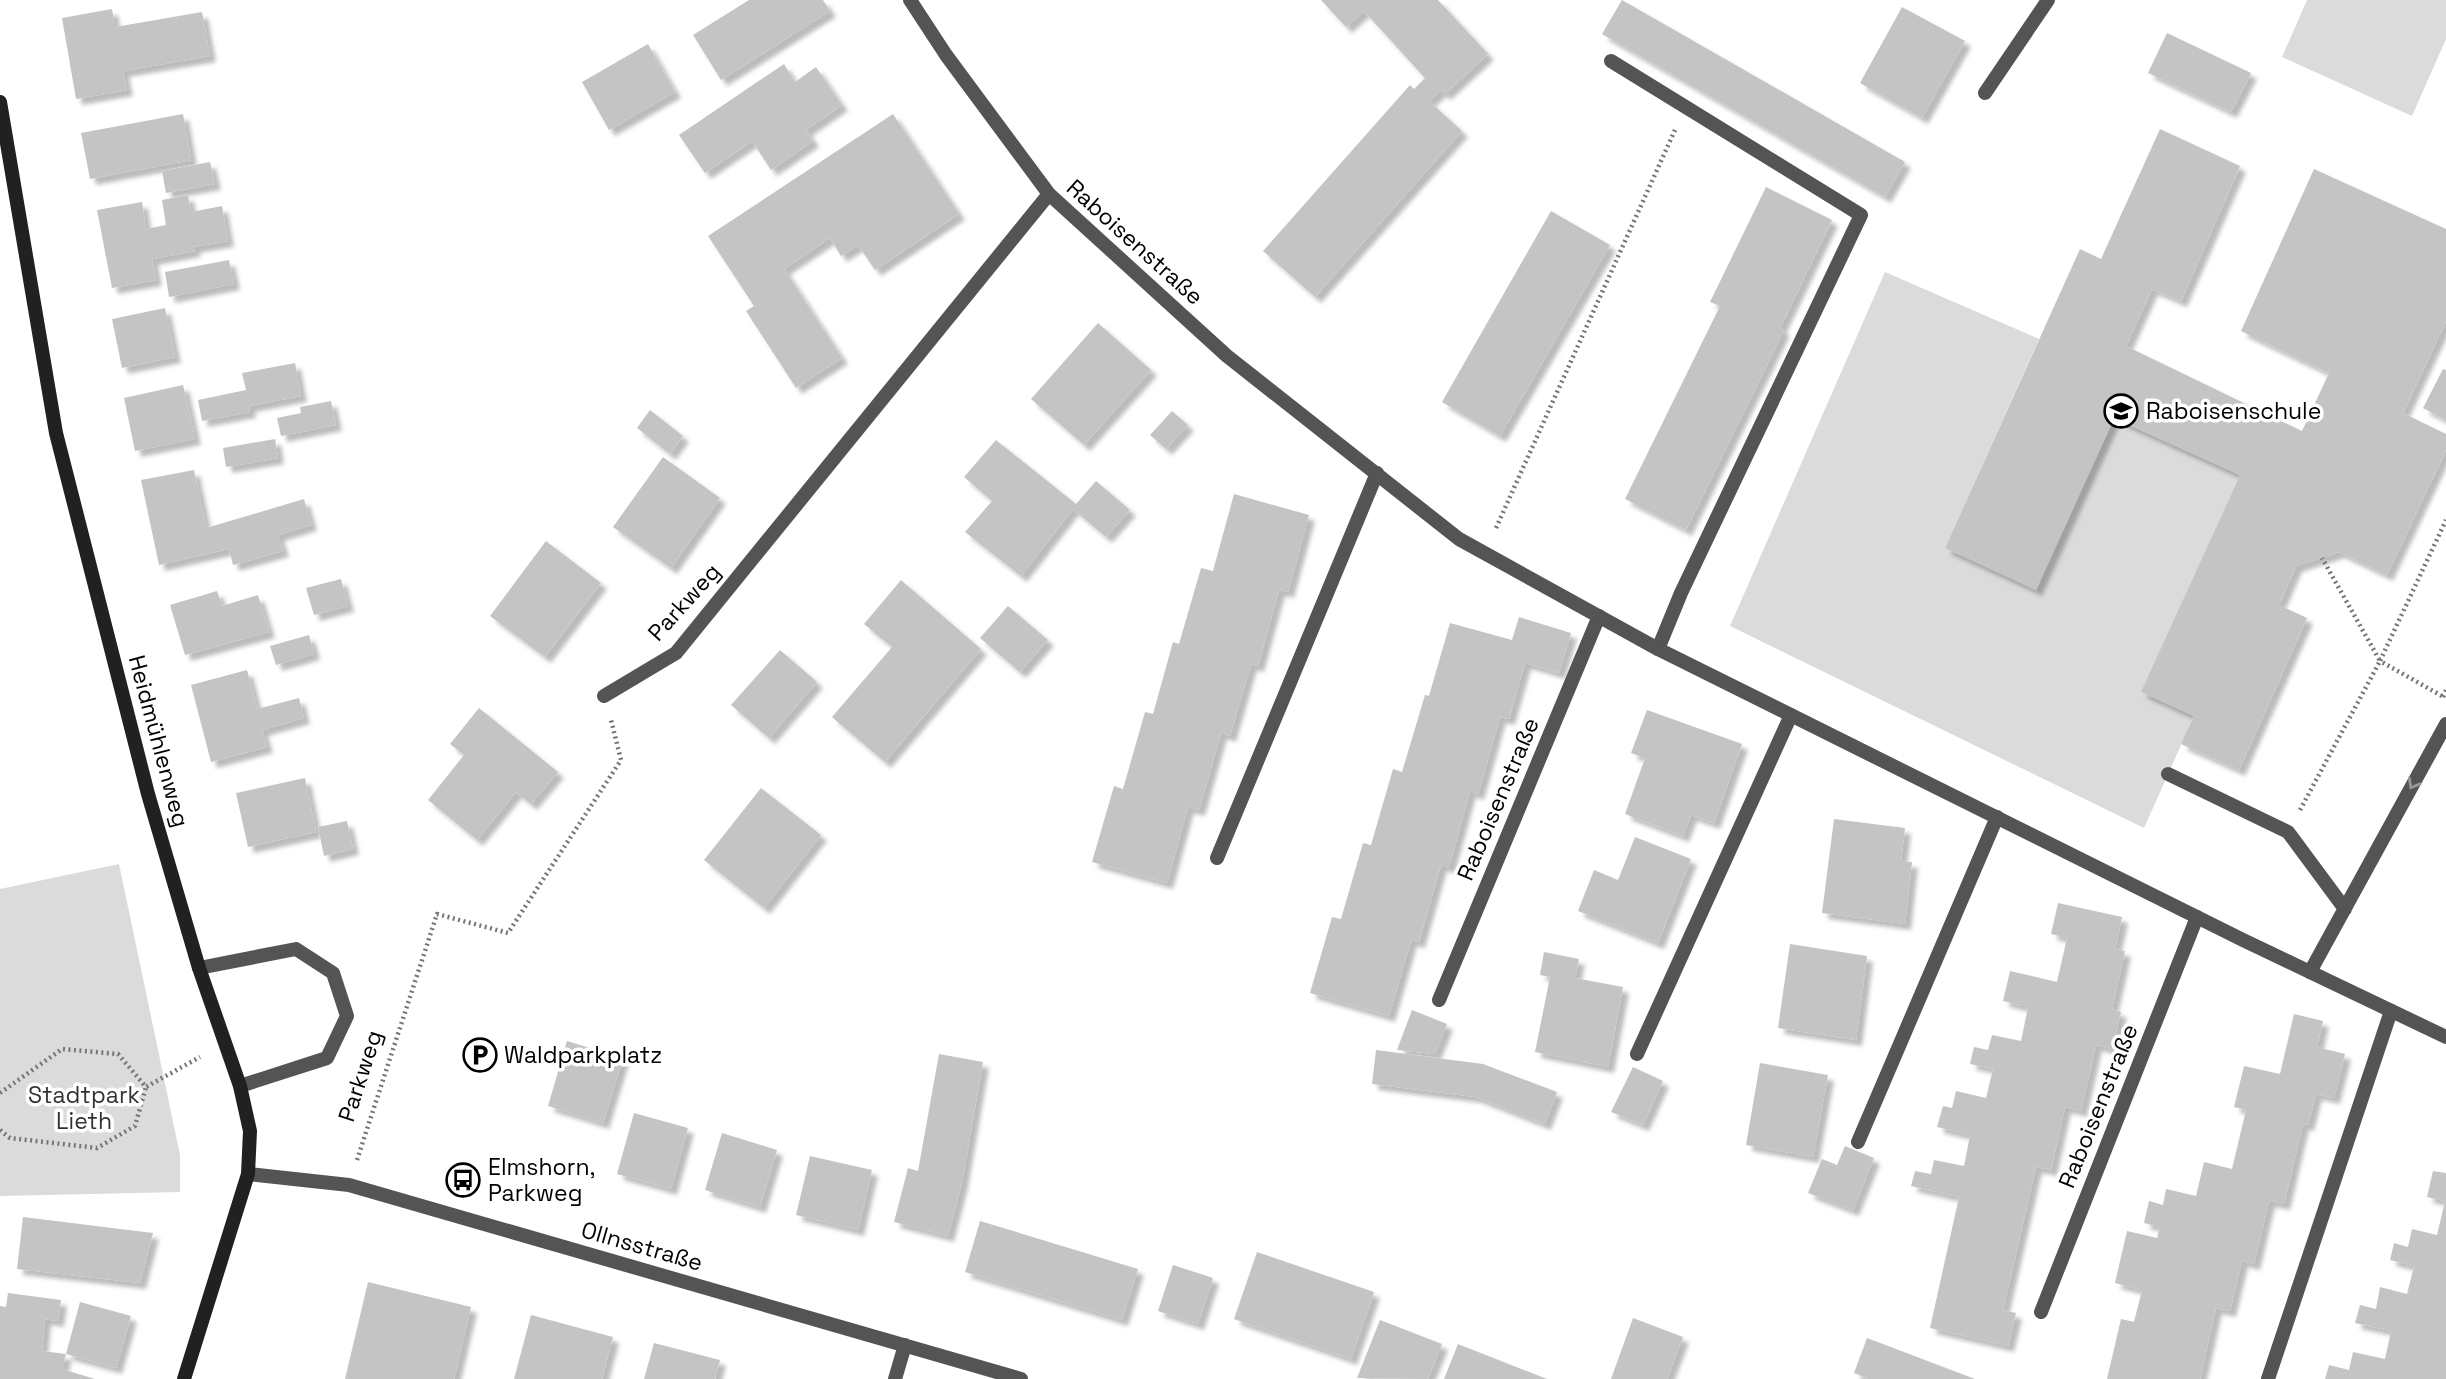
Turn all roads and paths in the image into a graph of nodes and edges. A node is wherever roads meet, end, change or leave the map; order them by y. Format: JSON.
{"nodes":[{"id":1,"x":910,"y":0,"type":"edge"},
{"id":2,"x":2048,"y":0,"type":"edge"},
{"id":3,"x":1611,"y":61,"type":"dead end"},
{"id":4,"x":1985,"y":93,"type":"dead end"},
{"id":5,"x":0,"y":102,"type":"edge"},
{"id":6,"x":1685,"y":107,"type":"junction"},
{"id":7,"x":1049,"y":194,"type":"junction"},
{"id":8,"x":1377,"y":473,"type":"junction"},
{"id":9,"x":2446,"y":520,"type":"edge"},
{"id":10,"x":1486,"y":553,"type":"junction"},
{"id":11,"x":2322,"y":558,"type":"dead end"},
{"id":12,"x":1599,"y":617,"type":"junction"},
{"id":13,"x":1658,"y":649,"type":"junction"},
{"id":14,"x":2380,"y":660,"type":"junction"},
{"id":15,"x":2446,"y":690,"type":"edge"},
{"id":16,"x":604,"y":696,"type":"joint"},
{"id":17,"x":2444,"y":697,"type":"edge"},
{"id":18,"x":1791,"y":715,"type":"junction"},
{"id":19,"x":2446,"y":724,"type":"edge"},
{"id":20,"x":2168,"y":774,"type":"dead end"},
{"id":21,"x":1997,"y":817,"type":"junction"},
{"id":22,"x":2288,"y":832,"type":"junction"},
{"id":23,"x":1217,"y":858,"type":"dead end"},
{"id":24,"x":2345,"y":909,"type":"junction"},
{"id":25,"x":2197,"y":917,"type":"junction"},
{"id":26,"x":199,"y":968,"type":"junction"},
{"id":27,"x":2311,"y":972,"type":"junction"},
{"id":28,"x":1439,"y":1000,"type":"dead end"},
{"id":29,"x":2391,"y":1011,"type":"junction"},
{"id":30,"x":2446,"y":1037,"type":"edge"},
{"id":31,"x":225,"y":1043,"type":"junction"},
{"id":32,"x":1637,"y":1054,"type":"dead end"},
{"id":33,"x":240,"y":1086,"type":"junction"},
{"id":34,"x":146,"y":1087,"type":"junction"},
{"id":35,"x":0,"y":1093,"type":"edge"},
{"id":36,"x":0,"y":1130,"type":"edge"},
{"id":37,"x":1858,"y":1143,"type":"dead end"},
{"id":38,"x":248,"y":1174,"type":"junction"},
{"id":39,"x":349,"y":1185,"type":"junction"},
{"id":40,"x":2041,"y":1312,"type":"dead end"},
{"id":41,"x":905,"y":1345,"type":"junction"},
{"id":42,"x":184,"y":1379,"type":"edge"},
{"id":43,"x":895,"y":1379,"type":"edge"},
{"id":44,"x":1021,"y":1379,"type":"edge"},
{"id":45,"x":2268,"y":1379,"type":"edge"}],
"edges":[{"from":1,"to":7,"type":"street","name":"Raboisenstraße"},
{"from":2,"to":4,"type":"street"},
{"from":3,"to":6,"type":"street"},
{"from":5,"to":26,"type":"street","name":"Heidmühlenweg"},
{"from":6,"to":10,"type":"path"},
{"from":6,"to":13,"type":"street"},
{"from":7,"to":8,"type":"street","name":"Raboisenstraße"},
{"from":7,"to":16,"type":"street","name":"Parkweg"},
{"from":8,"to":10,"type":"street","name":"Raboisenstraße"},
{"from":8,"to":23,"type":"street"},
{"from":9,"to":14,"type":"path"},
{"from":10,"to":12,"type":"street","name":"Raboisenstraße"},
{"from":11,"to":14,"type":"path"},
{"from":12,"to":13,"type":"street","name":"Raboisenstraße"},
{"from":12,"to":28,"type":"street","name":"Raboisenstraße"},
{"from":13,"to":18,"type":"street","name":"Raboisenstraße"},
{"from":14,"to":17,"type":"path"},
{"from":14,"to":22,"type":"path"},
{"from":15,"to":17,"type":"path"},
{"from":16,"to":39,"type":"path","name":"Parkweg"},
{"from":18,"to":21,"type":"street","name":"Raboisenstraße"},
{"from":18,"to":32,"type":"street"},
{"from":19,"to":24,"type":"street","one_way":true},
{"from":20,"to":22,"type":"street"},
{"from":21,"to":25,"type":"street","name":"Raboisenstraße"},
{"from":21,"to":37,"type":"street"},
{"from":22,"to":24,"type":"street"},
{"from":24,"to":27,"type":"street"},
{"from":25,"to":27,"type":"street","name":"Raboisenstraße"},
{"from":25,"to":40,"type":"street","name":"Raboisenstraße"},
{"from":26,"to":31,"type":"street","name":"Heidmühlenweg"},
{"from":26,"to":33,"type":"street"},
{"from":27,"to":29,"type":"street","name":"Raboisenstraße"},
{"from":29,"to":30,"type":"street","name":"Raboisenstraße"},
{"from":29,"to":45,"type":"street"},
{"from":31,"to":33,"type":"street","name":"Heidmühlenweg"},
{"from":31,"to":34,"type":"path"},
{"from":33,"to":38,"type":"street","name":"Heidmühlenweg"},
{"from":34,"to":35,"type":"path"},
{"from":34,"to":36,"type":"path"},
{"from":38,"to":39,"type":"street","name":"Ollnsstraße"},
{"from":38,"to":42,"type":"street","name":"Heidmühlenweg"},
{"from":39,"to":41,"type":"street","name":"Ollnsstraße"},
{"from":41,"to":43,"type":"street"},
{"from":41,"to":44,"type":"street","name":"Ollnsstraße"}]}
